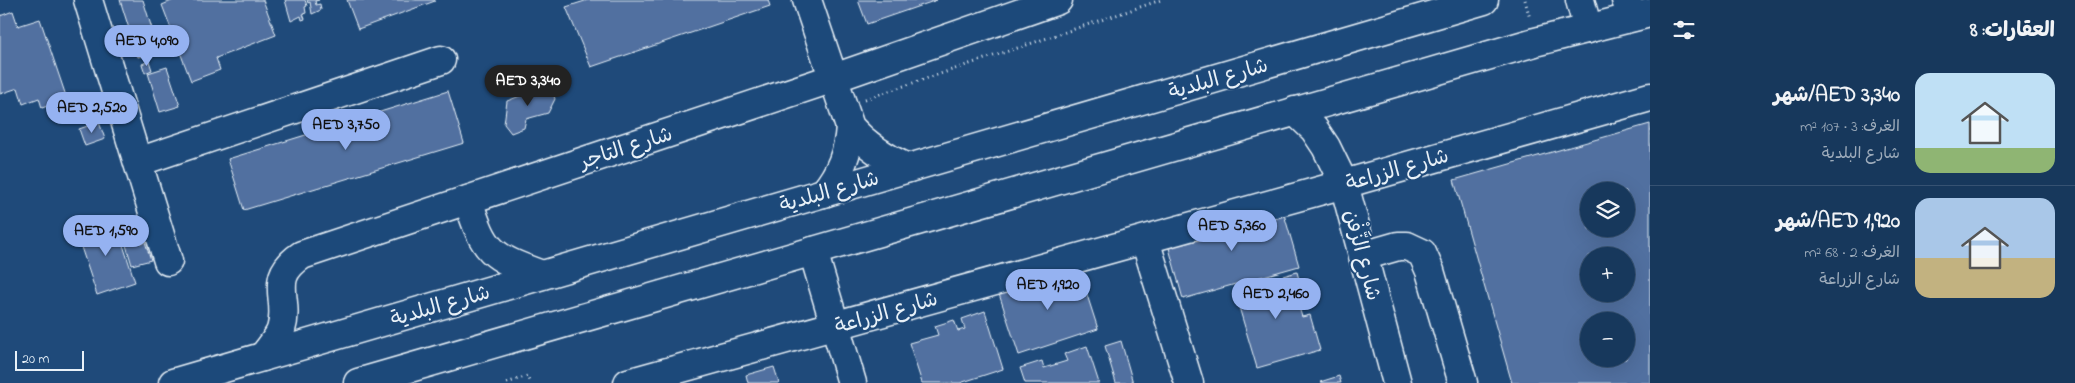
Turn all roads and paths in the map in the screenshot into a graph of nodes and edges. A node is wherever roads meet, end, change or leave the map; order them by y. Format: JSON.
{"nodes":[{"id":1,"x":88,"y":0,"type":"edge"},
{"id":2,"x":807,"y":0,"type":"edge"},
{"id":3,"x":1058,"y":0,"type":"edge"},
{"id":4,"x":1161,"y":0,"type":"edge"},
{"id":5,"x":1432,"y":0,"type":"edge"},
{"id":6,"x":1484,"y":0,"type":"edge"},
{"id":7,"x":1580,"y":0,"type":"edge"},
{"id":8,"x":1641,"y":7,"type":"edge"},
{"id":9,"x":1405,"y":23,"type":"junction"},
{"id":10,"x":1588,"y":29,"type":"junction"},
{"id":11,"x":442,"y":60,"type":"dead end"},
{"id":12,"x":834,"y":78,"type":"junction"},
{"id":13,"x":1650,"y":97,"type":"edge"},
{"id":14,"x":1296,"y":111,"type":"junction"},
{"id":15,"x":847,"y":117,"type":"junction"},
{"id":16,"x":138,"y":162,"type":"junction"},
{"id":17,"x":908,"y":168,"type":"junction"},
{"id":18,"x":1344,"y":184,"type":"junction"},
{"id":19,"x":824,"y":192,"type":"junction"},
{"id":20,"x":468,"y":200,"type":"junction"},
{"id":21,"x":1144,"y":240,"type":"junction"},
{"id":22,"x":813,"y":251,"type":"junction"},
{"id":23,"x":1363,"y":256,"type":"junction"},
{"id":24,"x":168,"y":261,"type":"dead end"},
{"id":25,"x":542,"y":275,"type":"junction"},
{"id":26,"x":835,"y":327,"type":"junction"},
{"id":27,"x":263,"y":357,"type":"junction"},
{"id":28,"x":173,"y":383,"type":"edge"},
{"id":29,"x":358,"y":383,"type":"edge"},
{"id":30,"x":507,"y":383,"type":"edge"},
{"id":31,"x":530,"y":383,"type":"edge"},
{"id":32,"x":628,"y":383,"type":"edge"},
{"id":33,"x":852,"y":383,"type":"edge"},
{"id":34,"x":1189,"y":383,"type":"edge"},
{"id":35,"x":1397,"y":383,"type":"edge"},
{"id":36,"x":1463,"y":383,"type":"edge"}],
"edges":[{"from":1,"to":16,"type":"main road"},
{"from":2,"to":12,"type":"main road"},
{"from":3,"to":12,"type":"main road","name":"شارع التاجر"},
{"from":4,"to":15,"type":"path"},
{"from":5,"to":9,"type":"main road"},
{"from":6,"to":9,"type":"main road","name":"شارع البلدية"},
{"from":7,"to":10,"type":"main road"},
{"from":8,"to":10,"type":"main road"},
{"from":9,"to":17,"type":"main road","name":"شارع البلدية"},
{"from":10,"to":14,"type":"main road"},
{"from":11,"to":16,"type":"main road"},
{"from":12,"to":15,"type":"main road"},
{"from":12,"to":20,"type":"main road","name":"شارع التاجر"},
{"from":13,"to":18,"type":"main road","name":"شارع الزراعة"},
{"from":14,"to":18,"type":"main road","name":"شارع الزَّفْن"},
{"from":14,"to":22,"type":"main road"},
{"from":15,"to":17,"type":"main road"},
{"from":15,"to":19,"type":"main road"},
{"from":16,"to":24,"type":"main road"},
{"from":17,"to":19,"type":"main road","name":"شارع البلدية"},
{"from":18,"to":21,"type":"main road","name":"شارع الزراعة"},
{"from":18,"to":23,"type":"main road","name":"شارع الزَّفْن"},
{"from":19,"to":25,"type":"main road","name":"شارع البلدية"},
{"from":20,"to":25,"type":"main road"},
{"from":20,"to":27,"type":"main road","name":"شارع التاجر"},
{"from":21,"to":26,"type":"main road","name":"شارع الزراعة"},
{"from":21,"to":34,"type":"main road"},
{"from":22,"to":26,"type":"main road"},
{"from":22,"to":29,"type":"main road"},
{"from":23,"to":35,"type":"main road","name":"شارع الزَّفْن"},
{"from":23,"to":36,"type":"main road"},
{"from":25,"to":27,"type":"main road","name":"شارع البلدية"},
{"from":26,"to":32,"type":"main road","name":"شارع الزراعة"},
{"from":26,"to":33,"type":"main road"},
{"from":27,"to":28,"type":"main road","name":"شارع البلدية"},
{"from":30,"to":31,"type":"path"}]}
